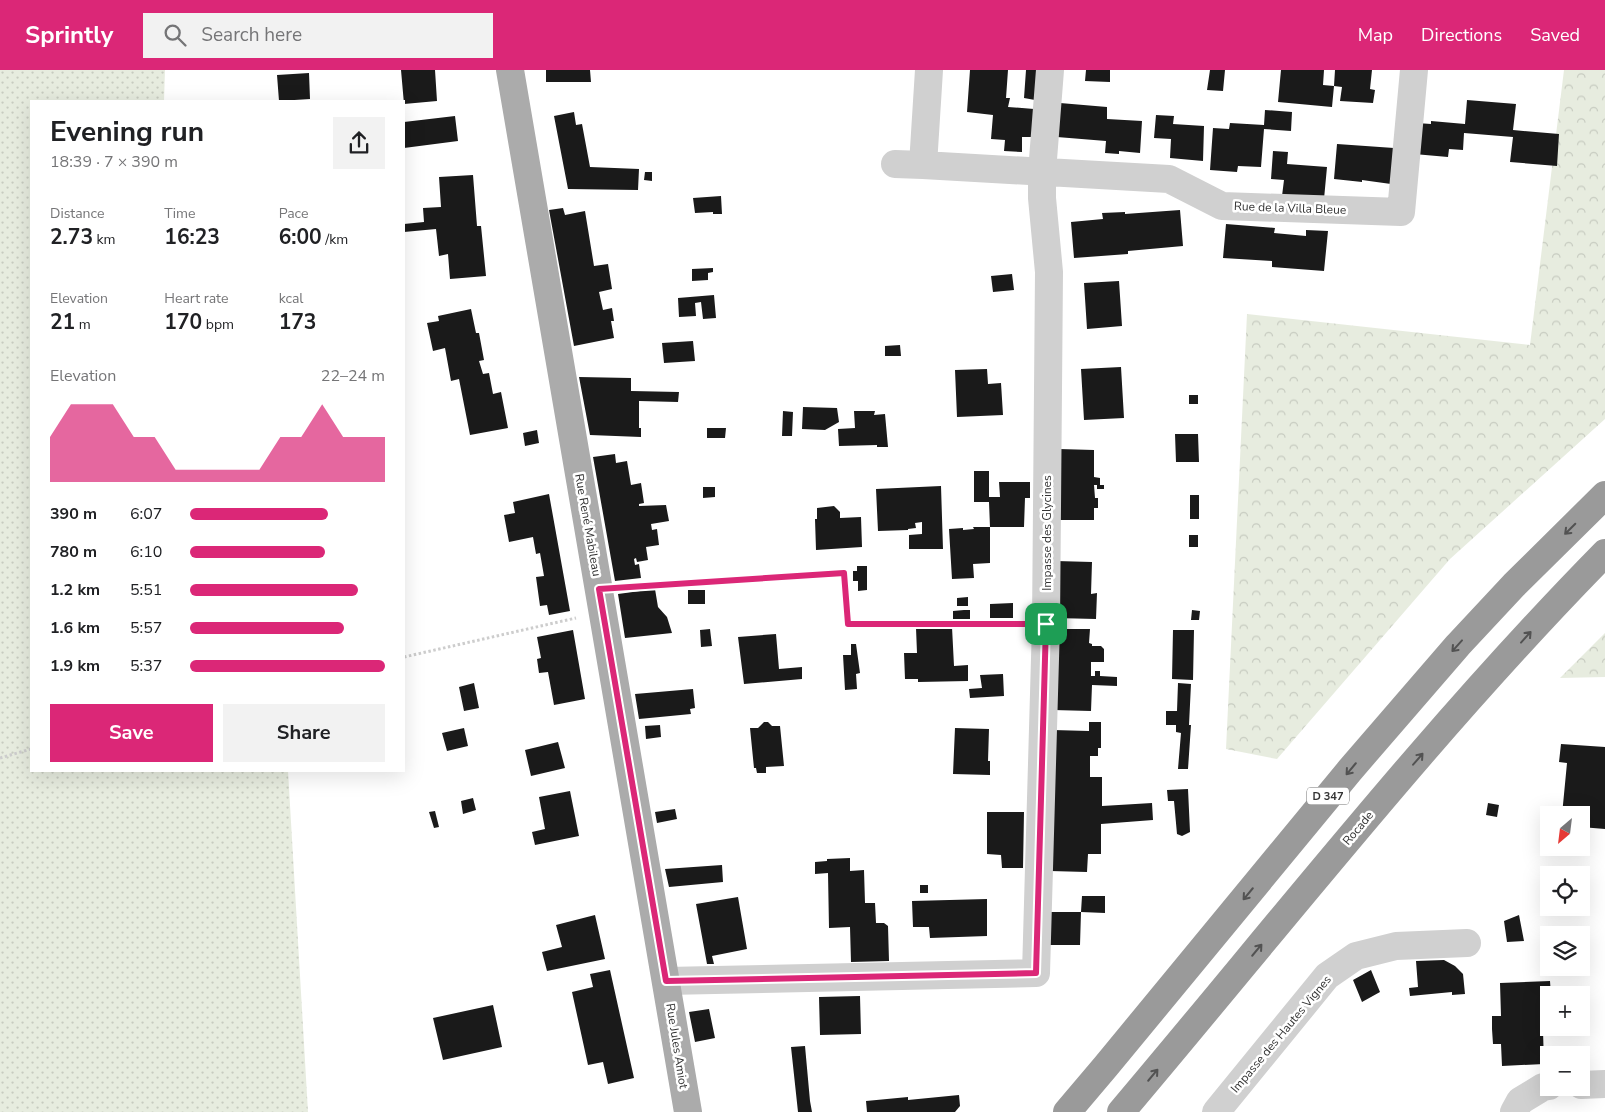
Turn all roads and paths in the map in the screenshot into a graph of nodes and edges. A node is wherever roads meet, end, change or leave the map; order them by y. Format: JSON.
{"nodes":[{"id":1,"x":510,"y":70,"type":"edge"},
{"id":2,"x":929,"y":70,"type":"edge"},
{"id":3,"x":1050,"y":70,"type":"edge"},
{"id":4,"x":1414,"y":70,"type":"edge"},
{"id":5,"x":895,"y":164,"type":"dead end"},
{"id":6,"x":923,"y":164,"type":"junction"},
{"id":7,"x":1042,"y":172,"type":"junction"},
{"id":8,"x":1605,"y":495,"type":"edge"},
{"id":9,"x":1605,"y":553,"type":"edge"},
{"id":10,"x":601,"y":601,"type":"junction"},
{"id":11,"x":1046,"y":624,"type":"junction"},
{"id":12,"x":405,"y":657,"type":"edge"},
{"id":13,"x":30,"y":749,"type":"edge"},
{"id":14,"x":0,"y":758,"type":"edge"},
{"id":15,"x":1467,"y":943,"type":"dead end"},
{"id":16,"x":666,"y":981,"type":"junction"},
{"id":17,"x":1605,"y":1084,"type":"edge"},
{"id":18,"x":1590,"y":1085,"type":"edge"},
{"id":19,"x":1540,"y":1089,"type":"edge"},
{"id":20,"x":688,"y":1112,"type":"edge"},
{"id":21,"x":1067,"y":1112,"type":"edge"},
{"id":22,"x":1121,"y":1112,"type":"edge"},
{"id":23,"x":1216,"y":1112,"type":"edge"},
{"id":24,"x":1514,"y":1112,"type":"edge"}],
"edges":[{"from":1,"to":10,"type":"main road","name":"Rue René Mabileau"},
{"from":2,"to":6,"type":"street"},
{"from":3,"to":7,"type":"street"},
{"from":4,"to":7,"type":"street","name":"Rue de la Villa Bleue"},
{"from":5,"to":6,"type":"street"},
{"from":6,"to":7,"type":"street"},
{"from":7,"to":11,"type":"street","name":"Impasse des Glycines"},
{"from":8,"to":21,"type":"highway","number":"D 347","one_way":true},
{"from":22,"to":9,"type":"highway","name":"Rocade","one_way":true},
{"from":10,"to":11,"type":"path"},
{"from":10,"to":12,"type":"path"},
{"from":10,"to":16,"type":"main road","name":"Rue René Mabileau"},
{"from":11,"to":16,"type":"street","name":"Impasse des Glycines"},
{"from":13,"to":14,"type":"path"},
{"from":15,"to":23,"type":"street","name":"Impasse des Hautes Vignes"},
{"from":16,"to":20,"type":"main road","name":"Rue Jules Amiot"},
{"from":17,"to":18,"type":"street"},
{"from":19,"to":24,"type":"street"}]}
